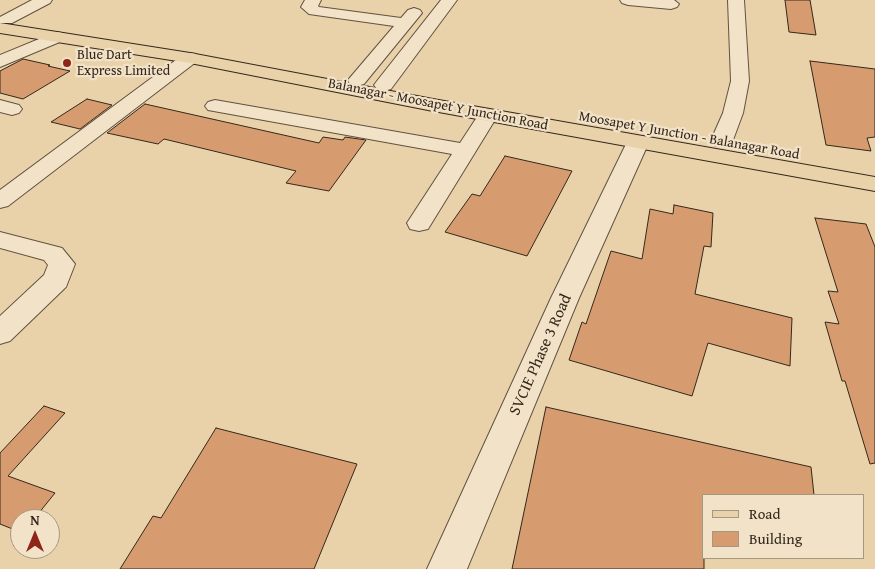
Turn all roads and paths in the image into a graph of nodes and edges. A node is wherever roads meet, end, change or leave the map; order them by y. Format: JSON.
{"nodes":[{"id":1,"x":44,"y":0,"type":"edge"},
{"id":2,"x":313,"y":0,"type":"edge"},
{"id":3,"x":425,"y":0,"type":"edge"},
{"id":4,"x":449,"y":0,"type":"edge"},
{"id":5,"x":628,"y":0,"type":"edge"},
{"id":6,"x":736,"y":0,"type":"edge"},
{"id":7,"x":671,"y":4,"type":"dead end"},
{"id":8,"x":405,"y":23,"type":"junction"},
{"id":9,"x":7,"y":24,"type":"edge"},
{"id":10,"x":56,"y":37,"type":"junction"},
{"id":11,"x":0,"y":44,"type":"edge"},
{"id":12,"x":190,"y":58,"type":"junction"},
{"id":13,"x":0,"y":62,"type":"edge"},
{"id":14,"x":357,"y":80,"type":"junction"},
{"id":15,"x":384,"y":85,"type":"junction"},
{"id":16,"x":215,"y":106,"type":"dead end"},
{"id":17,"x":488,"y":115,"type":"junction"},
{"id":18,"x":722,"y":140,"type":"junction"},
{"id":19,"x":638,"y":142,"type":"junction"},
{"id":20,"x":465,"y":150,"type":"junction"},
{"id":21,"x":874,"y":182,"type":"edge"},
{"id":22,"x":0,"y":201,"type":"edge"},
{"id":23,"x":419,"y":223,"type":"dead end"},
{"id":24,"x":0,"y":240,"type":"edge"},
{"id":25,"x":0,"y":333,"type":"edge"},
{"id":26,"x":447,"y":569,"type":"edge"}],
"edges":[{"from":1,"to":9,"type":"street"},
{"from":2,"to":8,"type":"street"},
{"from":3,"to":8,"type":"street"},
{"from":4,"to":15,"type":"street"},
{"from":5,"to":7,"type":"street"},
{"from":6,"to":18,"type":"street"},
{"from":8,"to":14,"type":"street"},
{"from":9,"to":10,"type":"main road","name":"Balanagar - Moosapet Y Junction Road"},
{"from":9,"to":11,"type":"street"},
{"from":9,"to":14,"type":"main road","name":"Moosapet Y Junction - Balanagar Road"},
{"from":10,"to":12,"type":"main road","name":"Balanagar - Moosapet Y Junction Road"},
{"from":10,"to":13,"type":"street"},
{"from":12,"to":17,"type":"main road","name":"Balanagar - Moosapet Y Junction Road"},
{"from":12,"to":22,"type":"street"},
{"from":14,"to":15,"type":"main road","name":"Moosapet Y Junction - Balanagar Road"},
{"from":15,"to":18,"type":"main road","name":"Moosapet Y Junction - Balanagar Road"},
{"from":16,"to":20,"type":"street"},
{"from":17,"to":19,"type":"main road","name":"Balanagar - Moosapet Y Junction Road"},
{"from":17,"to":20,"type":"street"},
{"from":18,"to":21,"type":"main road","name":"Moosapet Y Junction - Balanagar Road"},
{"from":19,"to":21,"type":"main road","name":"Balanagar - Moosapet Y Junction Road"},
{"from":19,"to":26,"type":"street","name":"SVCIE Phase 3 Road"},
{"from":20,"to":23,"type":"street"},
{"from":24,"to":25,"type":"street"}]}
